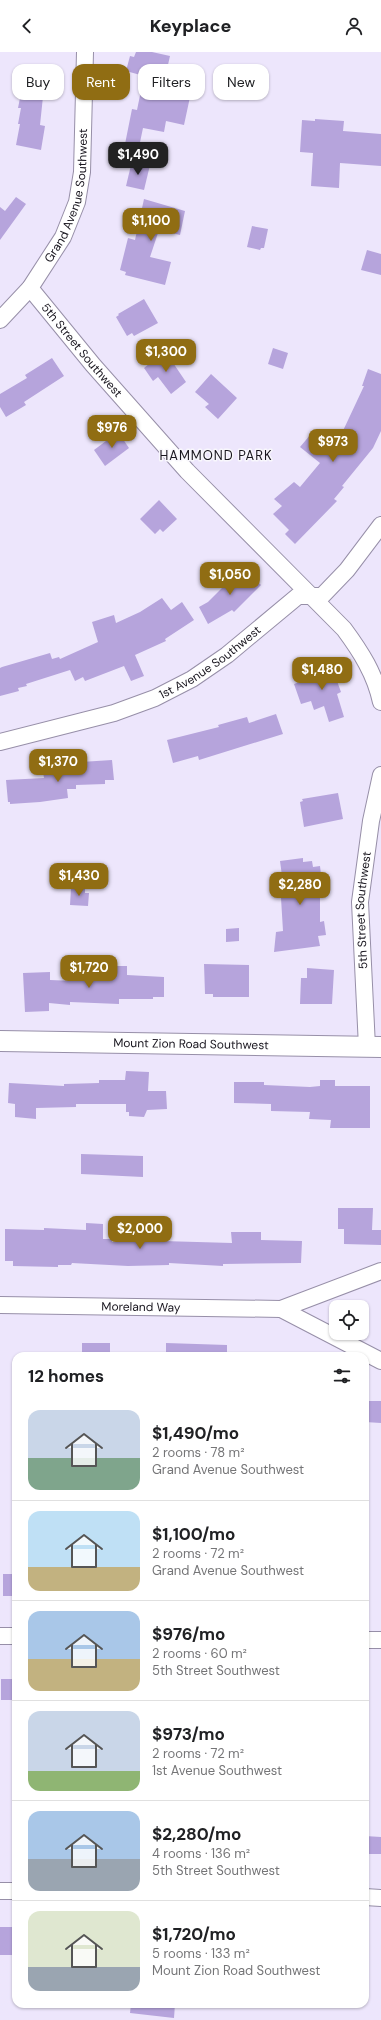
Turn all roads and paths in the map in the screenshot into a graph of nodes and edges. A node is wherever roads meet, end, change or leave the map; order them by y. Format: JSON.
{"nodes":[{"id":1,"x":85,"y":52,"type":"edge"},
{"id":2,"x":30,"y":288,"type":"junction"},
{"id":3,"x":0,"y":320,"type":"edge"},
{"id":4,"x":381,"y":525,"type":"edge"},
{"id":5,"x":310,"y":596,"type":"junction"},
{"id":6,"x":381,"y":702,"type":"edge"},
{"id":7,"x":0,"y":742,"type":"edge"},
{"id":8,"x":381,"y":775,"type":"edge"},
{"id":9,"x":0,"y":1041,"type":"edge"},
{"id":10,"x":374,"y":1047,"type":"edge"},
{"id":11,"x":381,"y":1271,"type":"edge"},
{"id":12,"x":0,"y":1305,"type":"edge"},
{"id":13,"x":281,"y":1309,"type":"junction"},
{"id":14,"x":364,"y":1352,"type":"edge"},
{"id":15,"x":369,"y":1355,"type":"edge"},
{"id":16,"x":381,"y":1361,"type":"edge"},
{"id":17,"x":0,"y":1636,"type":"edge"},
{"id":18,"x":12,"y":1636,"type":"edge"},
{"id":19,"x":369,"y":1640,"type":"edge"},
{"id":20,"x":381,"y":1640,"type":"edge"},
{"id":21,"x":0,"y":1891,"type":"edge"},
{"id":22,"x":12,"y":1891,"type":"edge"},
{"id":23,"x":369,"y":1897,"type":"edge"},
{"id":24,"x":381,"y":1898,"type":"edge"}],
"edges":[{"from":1,"to":2,"type":"street","name":"Grand Avenue Southwest"},
{"from":2,"to":3,"type":"street","name":"Grand Avenue Southwest"},
{"from":2,"to":5,"type":"street","name":"5th Street Southwest"},
{"from":4,"to":5,"type":"street","name":"1st Avenue Southwest"},
{"from":5,"to":6,"type":"street","name":"5th Street Southwest"},
{"from":5,"to":7,"type":"street","name":"1st Avenue Southwest"},
{"from":8,"to":10,"type":"street","name":"5th Street Southwest"},
{"from":9,"to":10,"type":"street","name":"Mount Zion Road Southwest"},
{"from":11,"to":13,"type":"street","name":"Moreland Way"},
{"from":12,"to":13,"type":"street","name":"Moreland Way"},
{"from":13,"to":14,"type":"street","name":"Moreland Way"},
{"from":15,"to":16,"type":"street","name":"Moreland Way"},
{"from":17,"to":18,"type":"street"},
{"from":19,"to":20,"type":"street"},
{"from":21,"to":22,"type":"street"},
{"from":23,"to":24,"type":"street"}]}
